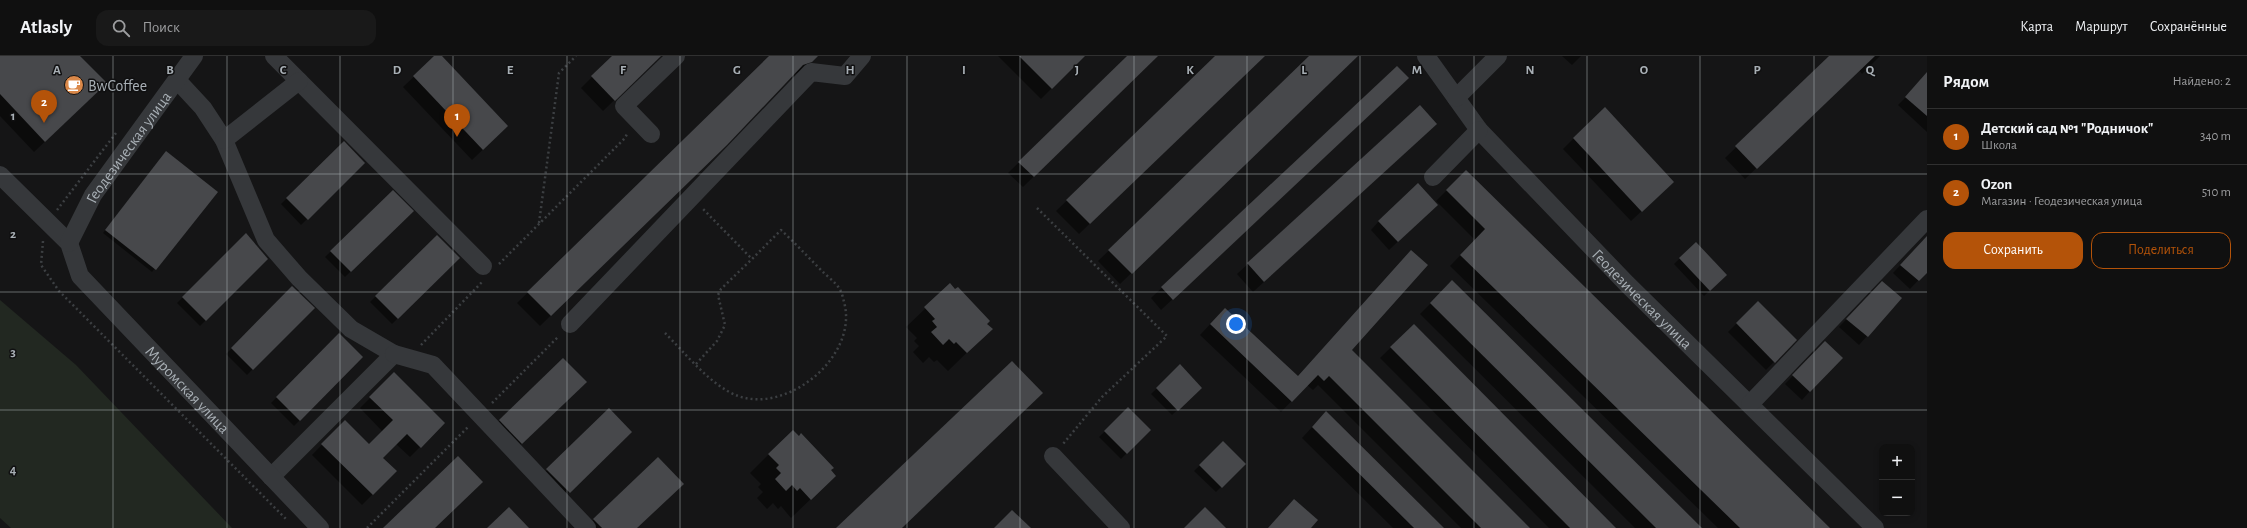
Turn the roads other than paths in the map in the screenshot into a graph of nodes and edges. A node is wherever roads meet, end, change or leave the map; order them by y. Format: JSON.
{"nodes":[{"id":1,"x":194,"y":56,"type":"edge"},
{"id":2,"x":274,"y":56,"type":"edge"},
{"id":3,"x":676,"y":56,"type":"edge"},
{"id":4,"x":862,"y":56,"type":"edge"},
{"id":5,"x":1426,"y":56,"type":"edge"},
{"id":6,"x":1498,"y":56,"type":"edge"},
{"id":7,"x":177,"y":80,"type":"junction"},
{"id":8,"x":299,"y":81,"type":"junction"},
{"id":9,"x":1456,"y":98,"type":"junction"},
{"id":10,"x":1479,"y":130,"type":"junction"},
{"id":11,"x":651,"y":134,"type":"dead end"},
{"id":12,"x":224,"y":140,"type":"junction"},
{"id":13,"x":0,"y":175,"type":"edge"},
{"id":14,"x":1433,"y":177,"type":"dead end"},
{"id":15,"x":1927,"y":219,"type":"edge"},
{"id":16,"x":69,"y":243,"type":"junction"},
{"id":17,"x":488,"y":271,"type":"road end"},
{"id":18,"x":570,"y":324,"type":"dead end"},
{"id":19,"x":401,"y":356,"type":"junction"},
{"id":20,"x":1750,"y":404,"type":"junction"},
{"id":21,"x":1053,"y":456,"type":"road end"},
{"id":22,"x":271,"y":477,"type":"junction"},
{"id":23,"x":320,"y":528,"type":"edge"},
{"id":24,"x":587,"y":528,"type":"edge"},
{"id":25,"x":1121,"y":528,"type":"edge"},
{"id":26,"x":1875,"y":528,"type":"edge"}],
"edges":[{"from":1,"to":7,"type":"street","name":"Геодезическая улица"},
{"from":2,"to":8,"type":"street"},
{"from":3,"to":11,"type":"street"},
{"from":4,"to":18,"type":"street"},
{"from":5,"to":9,"type":"street","name":"Геодезическая улица"},
{"from":6,"to":9,"type":"street"},
{"from":7,"to":12,"type":"street"},
{"from":7,"to":16,"type":"street","name":"Геодезическая улица"},
{"from":8,"to":12,"type":"street"},
{"from":8,"to":17,"type":"street"},
{"from":9,"to":10,"type":"street","name":"Геодезическая улица"},
{"from":10,"to":14,"type":"street"},
{"from":10,"to":20,"type":"street","name":"Геодезическая улица"},
{"from":12,"to":19,"type":"street"},
{"from":13,"to":16,"type":"street"},
{"from":15,"to":20,"type":"street"},
{"from":16,"to":22,"type":"street","name":"Муромская улица"},
{"from":19,"to":22,"type":"street"},
{"from":19,"to":24,"type":"street"},
{"from":20,"to":26,"type":"street","name":"Геодезическая улица"},
{"from":21,"to":25,"type":"street"},
{"from":22,"to":23,"type":"street","name":"Муромская улица"}]}
